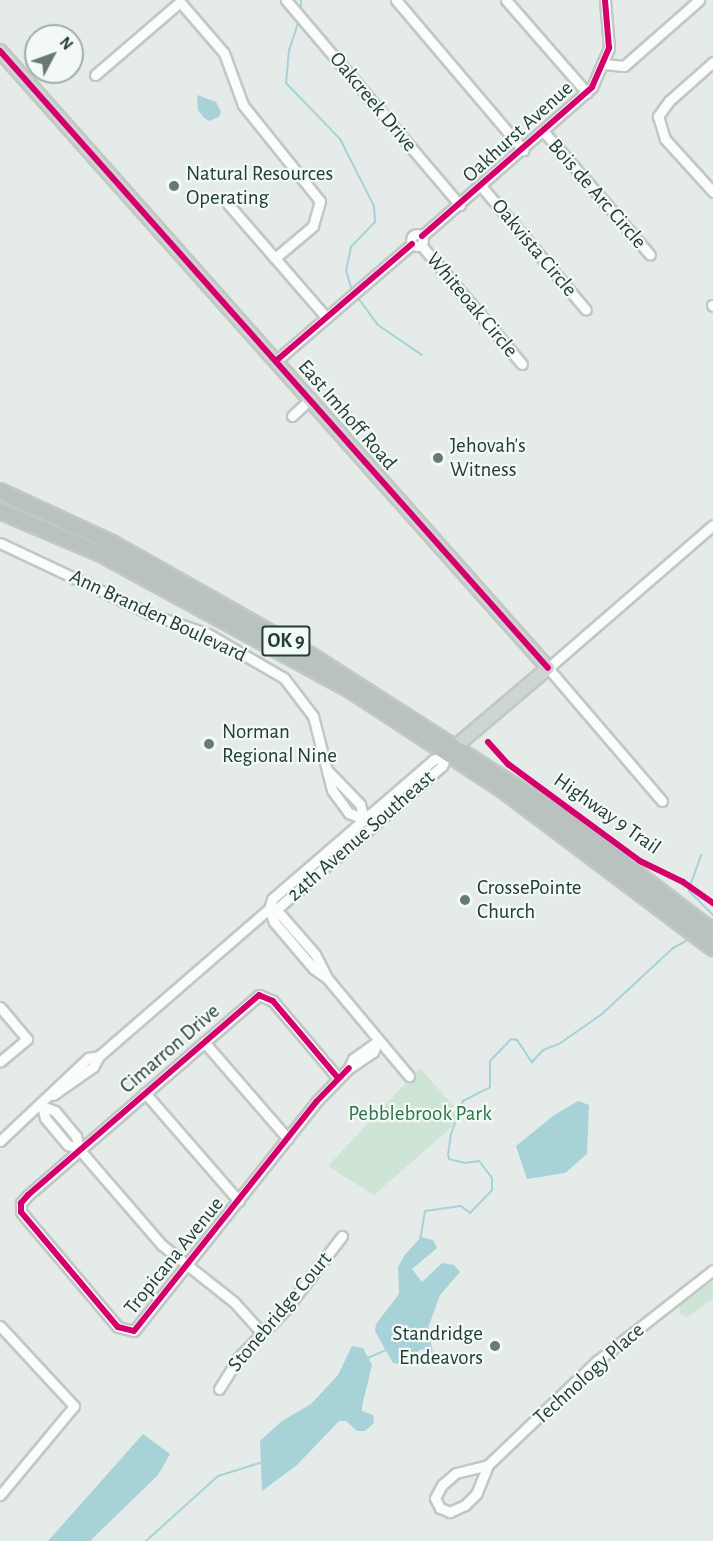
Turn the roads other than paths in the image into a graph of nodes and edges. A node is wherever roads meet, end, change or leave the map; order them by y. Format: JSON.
{"nodes":[{"id":1,"x":286,"y":0,"type":"edge"},
{"id":2,"x":396,"y":0,"type":"edge"},
{"id":3,"x":506,"y":0,"type":"edge"},
{"id":4,"x":605,"y":0,"type":"edge"},
{"id":5,"x":699,"y":0,"type":"edge"},
{"id":6,"x":0,"y":51,"type":"edge"},
{"id":7,"x":713,"y":62,"type":"edge"},
{"id":8,"x":604,"y":64,"type":"junction"},
{"id":9,"x":95,"y":75,"type":"dead end"},
{"id":10,"x":587,"y":93,"type":"junction"},
{"id":11,"x":544,"y":132,"type":"junction"},
{"id":12,"x":523,"y":150,"type":"junction"},
{"id":13,"x":481,"y":186,"type":"junction"},
{"id":14,"x":712,"y":189,"type":"edge"},
{"id":15,"x":228,"y":204,"type":"dead end"},
{"id":16,"x":460,"y":205,"type":"junction"},
{"id":17,"x":419,"y":242,"type":"junction"},
{"id":18,"x":650,"y":255,"type":"dead end"},
{"id":19,"x":275,"y":258,"type":"junction"},
{"id":20,"x":586,"y":310,"type":"dead end"},
{"id":21,"x":326,"y":317,"type":"junction"},
{"id":22,"x":277,"y":360,"type":"junction"},
{"id":23,"x":522,"y":364,"type":"dead end"},
{"id":24,"x":311,"y":398,"type":"junction"},
{"id":25,"x":292,"y":416,"type":"dead end"},
{"id":26,"x":0,"y":491,"type":"edge"},
{"id":27,"x":0,"y":511,"type":"edge"},
{"id":28,"x":713,"y":525,"type":"edge"},
{"id":29,"x":0,"y":543,"type":"edge"},
{"id":30,"x":548,"y":668,"type":"junction"},
{"id":31,"x":449,"y":752,"type":"junction"},
{"id":32,"x":328,"y":771,"type":"junction"},
{"id":33,"x":662,"y":801,"type":"dead end"},
{"id":34,"x":364,"y":819,"type":"junction"},
{"id":35,"x":269,"y":909,"type":"junction"},
{"id":36,"x":713,"y":932,"type":"edge"},
{"id":37,"x":713,"y":948,"type":"edge"},
{"id":38,"x":0,"y":1007,"type":"edge"},
{"id":39,"x":378,"y":1041,"type":"junction"},
{"id":40,"x":204,"y":1042,"type":"junction"},
{"id":41,"x":0,"y":1062,"type":"edge"},
{"id":42,"x":409,"y":1076,"type":"dead end"},
{"id":43,"x":338,"y":1078,"type":"junction"},
{"id":44,"x":145,"y":1093,"type":"junction"},
{"id":45,"x":42,"y":1106,"type":"junction"},
{"id":46,"x":288,"y":1139,"type":"junction"},
{"id":47,"x":0,"y":1141,"type":"edge"},
{"id":48,"x":79,"y":1149,"type":"junction"},
{"id":49,"x":239,"y":1201,"type":"junction"},
{"id":50,"x":20,"y":1208,"type":"joint"},
{"id":51,"x":342,"y":1236,"type":"dead end"},
{"id":52,"x":188,"y":1266,"type":"junction"},
{"id":53,"x":713,"y":1270,"type":"edge"},
{"id":54,"x":713,"y":1278,"type":"edge"},
{"id":55,"x":694,"y":1287,"type":"junction"},
{"id":56,"x":0,"y":1326,"type":"edge"},
{"id":57,"x":261,"y":1332,"type":"junction"},
{"id":58,"x":219,"y":1389,"type":"dead end"},
{"id":59,"x":488,"y":1465,"type":"junction"},
{"id":60,"x":0,"y":1495,"type":"edge"}],
"edges":[{"from":1,"to":16,"type":"street","name":"Oakcreek Drive"},
{"from":2,"to":12,"type":"street"},
{"from":3,"to":10,"type":"street"},
{"from":4,"to":8,"type":"street","name":"Oakhurst Avenue"},
{"from":5,"to":8,"type":"street"},
{"from":6,"to":22,"type":"main road","name":"East Imhoff Road"},
{"from":7,"to":14,"type":"street"},
{"from":8,"to":10,"type":"street","name":"Oakhurst Avenue"},
{"from":9,"to":19,"type":"street"},
{"from":10,"to":11,"type":"street","name":"Oakhurst Avenue"},
{"from":11,"to":12,"type":"street","name":"Oakhurst Avenue"},
{"from":11,"to":18,"type":"street","name":"Bois de Arc Circle"},
{"from":12,"to":13,"type":"street","name":"Oakhurst Avenue"},
{"from":13,"to":16,"type":"street","name":"Oakhurst Avenue"},
{"from":13,"to":20,"type":"street","name":"Oakvista Circle"},
{"from":15,"to":19,"type":"street"},
{"from":16,"to":17,"type":"street","name":"Oakhurst Avenue"},
{"from":17,"to":21,"type":"street","name":"Oakhurst Avenue"},
{"from":17,"to":23,"type":"street","name":"Whiteoak Circle"},
{"from":19,"to":21,"type":"street"},
{"from":21,"to":22,"type":"street","name":"Oakhurst Avenue"},
{"from":22,"to":24,"type":"main road","name":"East Imhoff Road"},
{"from":24,"to":25,"type":"street"},
{"from":24,"to":30,"type":"main road","name":"East Imhoff Road"},
{"from":26,"to":31,"type":"highway","number":"OK 9"},
{"from":27,"to":31,"type":"highway","number":"OK 9"},
{"from":28,"to":30,"type":"street","name":"24th Avenue Southeast"},
{"from":29,"to":32,"type":"street","name":"Ann Branden Boulevard"},
{"from":30,"to":31,"type":"main road","name":"24th Avenue Southeast"},
{"from":30,"to":33,"type":"street","name":"East Imhoff Road"},
{"from":31,"to":34,"type":"street","name":"24th Avenue Southeast"},
{"from":31,"to":35,"type":"street","name":"24th Avenue Southeast"},
{"from":31,"to":36,"type":"highway","number":"OK 9"},
{"from":31,"to":37,"type":"highway","number":"OK 9"},
{"from":32,"to":34,"type":"street","name":"Ann Branden Boulevard"},
{"from":32,"to":34,"type":"street","name":"Ann Branden Boulevard"},
{"from":34,"to":35,"type":"street","name":"24th Avenue Southeast"},
{"from":35,"to":39,"type":"street"},
{"from":35,"to":45,"type":"street","name":"24th Avenue Southeast"},
{"from":38,"to":41,"type":"street"},
{"from":39,"to":42,"type":"street"},
{"from":39,"to":43,"type":"street","name":"Tropicana Avenue"},
{"from":40,"to":43,"type":"street","name":"Cimarron Drive"},
{"from":40,"to":44,"type":"street","name":"Cimarron Drive"},
{"from":40,"to":46,"type":"street"},
{"from":43,"to":46,"type":"street","name":"Tropicana Avenue"},
{"from":44,"to":48,"type":"street","name":"Cimarron Drive"},
{"from":44,"to":49,"type":"street"},
{"from":45,"to":47,"type":"street","name":"24th Avenue Southeast"},
{"from":45,"to":48,"type":"street"},
{"from":46,"to":49,"type":"street","name":"Tropicana Avenue"},
{"from":48,"to":50,"type":"street","name":"Cimarron Drive"},
{"from":48,"to":52,"type":"street"},
{"from":49,"to":52,"type":"street","name":"Tropicana Avenue"},
{"from":50,"to":52,"type":"street","name":"Tropicana Avenue"},
{"from":51,"to":57,"type":"street","name":"Stonebridge Court"},
{"from":52,"to":57,"type":"street"},
{"from":53,"to":55,"type":"street","name":"Technology Place"},
{"from":54,"to":55,"type":"street","name":"Technology Place"},
{"from":55,"to":59,"type":"street","name":"Technology Place"},
{"from":56,"to":60,"type":"street"},
{"from":57,"to":58,"type":"street","name":"Stonebridge Court"},
{"from":59,"to":59,"type":"street","name":"Technology Place"}]}
